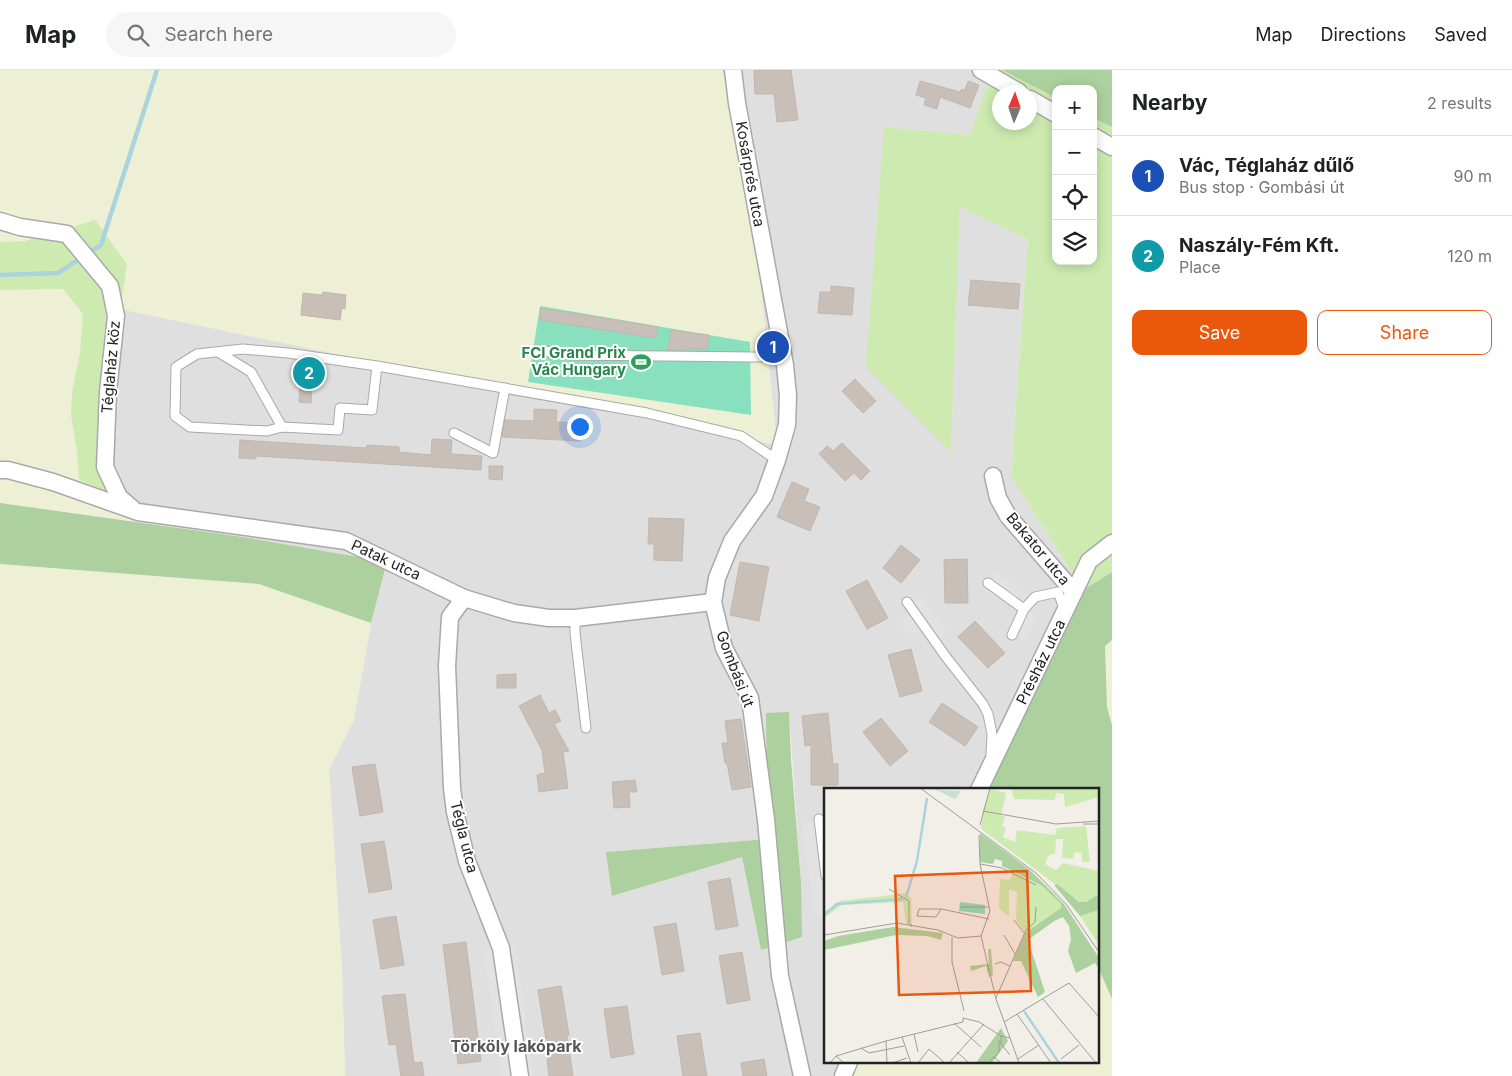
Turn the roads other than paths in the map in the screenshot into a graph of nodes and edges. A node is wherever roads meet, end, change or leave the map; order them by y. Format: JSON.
{"nodes":[{"id":1,"x":733,"y":70,"type":"edge"},
{"id":2,"x":981,"y":70,"type":"edge"},
{"id":3,"x":1007,"y":85,"type":"edge"},
{"id":4,"x":1037,"y":102,"type":"edge"},
{"id":5,"x":1052,"y":112,"type":"edge"},
{"id":6,"x":1097,"y":139,"type":"edge"},
{"id":7,"x":1112,"y":148,"type":"edge"},
{"id":8,"x":0,"y":221,"type":"edge"},
{"id":9,"x":768,"y":277,"type":"joint"},
{"id":10,"x":537,"y":350,"type":"dead end"},
{"id":11,"x":218,"y":352,"type":"junction"},
{"id":12,"x":783,"y":356,"type":"junction"},
{"id":13,"x":377,"y":366,"type":"junction"},
{"id":14,"x":505,"y":388,"type":"junction"},
{"id":15,"x":282,"y":427,"type":"junction"},
{"id":16,"x":454,"y":433,"type":"dead end"},
{"id":17,"x":778,"y":460,"type":"junction"},
{"id":18,"x":0,"y":470,"type":"edge"},
{"id":19,"x":993,"y":476,"type":"dead end"},
{"id":20,"x":138,"y":512,"type":"junction"},
{"id":21,"x":1112,"y":543,"type":"edge"},
{"id":22,"x":988,"y":583,"type":"dead end"},
{"id":23,"x":1074,"y":592,"type":"junction"},
{"id":24,"x":464,"y":598,"type":"junction"},
{"id":25,"x":713,"y":602,"type":"junction"},
{"id":26,"x":906,"y":602,"type":"dead end"},
{"id":27,"x":1024,"y":609,"type":"junction"},
{"id":28,"x":1065,"y":611,"type":"junction"},
{"id":29,"x":575,"y":618,"type":"junction"},
{"id":30,"x":1012,"y":635,"type":"dead end"},
{"id":31,"x":586,"y":728,"type":"dead end"},
{"id":32,"x":991,"y":765,"type":"junction"},
{"id":33,"x":981,"y":788,"type":"edge"},
{"id":34,"x":819,"y":820,"type":"dead end"},
{"id":35,"x":824,"y":844,"type":"edge"},
{"id":36,"x":848,"y":1064,"type":"edge"},
{"id":37,"x":520,"y":1076,"type":"edge"},
{"id":38,"x":802,"y":1076,"type":"edge"},
{"id":39,"x":842,"y":1076,"type":"edge"}],
"edges":[{"from":1,"to":9,"type":"street","name":"Kosárprés utca"},
{"from":2,"to":3,"type":"street"},
{"from":4,"to":5,"type":"street"},
{"from":6,"to":7,"type":"street"},
{"from":8,"to":20,"type":"street","name":"Téglaház köz"},
{"from":9,"to":12,"type":"street","name":"Gombási út"},
{"from":10,"to":12,"type":"lane"},
{"from":11,"to":13,"type":"lane"},
{"from":11,"to":15,"type":"lane"},
{"from":11,"to":15,"type":"lane"},
{"from":12,"to":17,"type":"street","name":"Gombási út"},
{"from":13,"to":14,"type":"lane"},
{"from":13,"to":15,"type":"lane"},
{"from":14,"to":16,"type":"lane"},
{"from":14,"to":17,"type":"lane"},
{"from":17,"to":25,"type":"street","name":"Gombási út"},
{"from":18,"to":20,"type":"street","name":"Patak utca"},
{"from":19,"to":23,"type":"street","name":"Bakator utca"},
{"from":20,"to":24,"type":"street","name":"Patak utca"},
{"from":21,"to":23,"type":"street","name":"Présház utca"},
{"from":22,"to":27,"type":"lane"},
{"from":23,"to":28,"type":"street","name":"Présház utca"},
{"from":24,"to":29,"type":"street","name":"Patak utca"},
{"from":24,"to":37,"type":"street","name":"Tégla utca"},
{"from":25,"to":29,"type":"street","name":"Patak utca"},
{"from":25,"to":38,"type":"street","name":"Gombási út"},
{"from":26,"to":32,"type":"lane"},
{"from":27,"to":28,"type":"lane"},
{"from":27,"to":30,"type":"lane"},
{"from":28,"to":32,"type":"street","name":"Présház utca"},
{"from":29,"to":31,"type":"lane"},
{"from":32,"to":33,"type":"street","name":"Présház utca"},
{"from":34,"to":35,"type":"lane"},
{"from":36,"to":39,"type":"street"}]}
